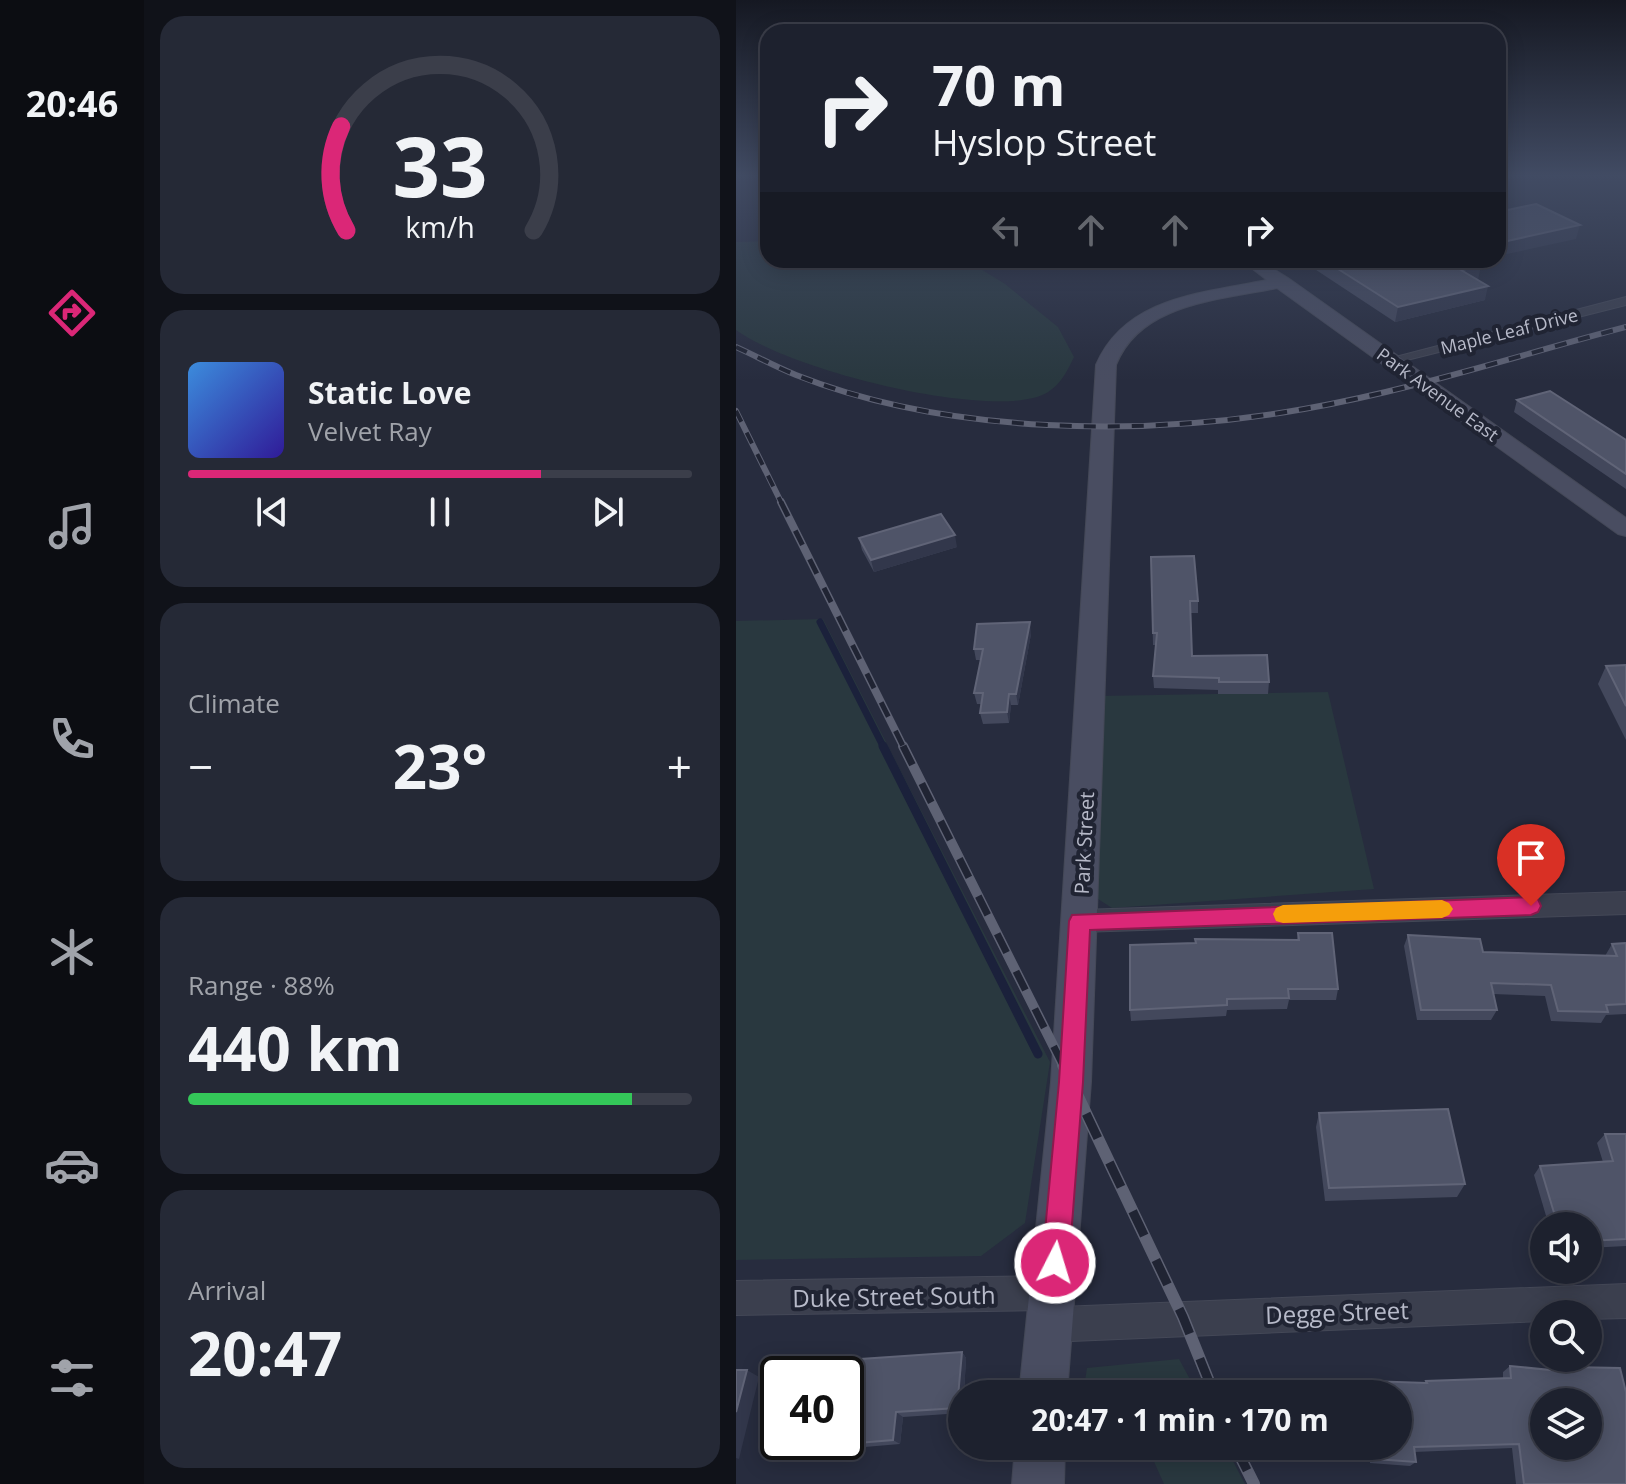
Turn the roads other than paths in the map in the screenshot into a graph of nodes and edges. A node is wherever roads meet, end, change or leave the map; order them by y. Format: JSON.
{"nodes":[{"id":1,"x":1261,"y":268,"type":"edge"},
{"id":2,"x":1231,"y":269,"type":"edge"},
{"id":3,"x":1282,"y":282,"type":"junction"},
{"id":4,"x":1626,"y":301,"type":"edge"},
{"id":5,"x":1184,"y":304,"type":"junction"},
{"id":6,"x":1391,"y":360,"type":"junction"},
{"id":7,"x":1626,"y":529,"type":"edge"},
{"id":8,"x":1626,"y":903,"type":"edge"},
{"id":9,"x":1080,"y":921,"type":"junction"},
{"id":10,"x":736,"y":1298,"type":"edge"},
{"id":11,"x":1626,"y":1301,"type":"edge"},
{"id":12,"x":1050,"y":1309,"type":"junction"},
{"id":13,"x":1044,"y":1380,"type":"edge"},
{"id":14,"x":1039,"y":1460,"type":"edge"},
{"id":15,"x":1038,"y":1484,"type":"edge"}],
"edges":[{"from":1,"to":3,"type":"street","name":"Park Avenue East"},
{"from":2,"to":5,"type":"street"},
{"from":3,"to":5,"type":"street"},
{"from":3,"to":6,"type":"street","name":"Park Avenue East"},
{"from":4,"to":6,"type":"street","name":"Maple Leaf Drive"},
{"from":5,"to":9,"type":"street","name":"Park Street"},
{"from":6,"to":7,"type":"street","name":"Park Avenue East"},
{"from":8,"to":9,"type":"street"},
{"from":9,"to":12,"type":"street","name":"Park Street"},
{"from":10,"to":12,"type":"street","name":"Duke Street South"},
{"from":11,"to":12,"type":"street","name":"Degge Street"},
{"from":12,"to":13,"type":"street","name":"Park Street"},
{"from":14,"to":15,"type":"street"}]}
